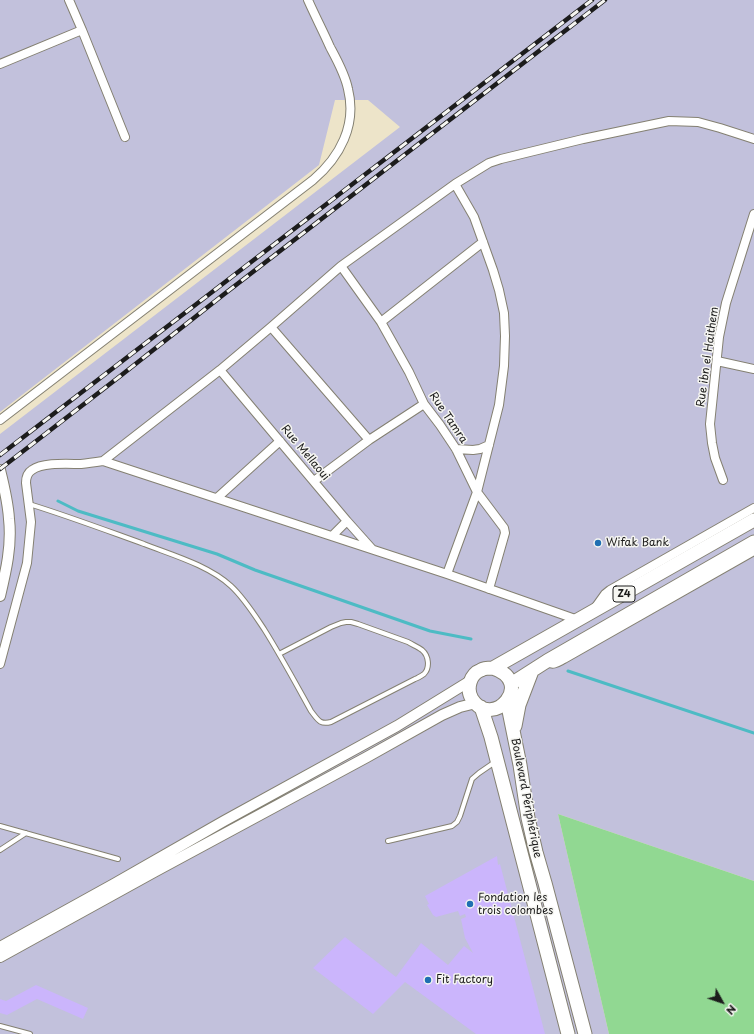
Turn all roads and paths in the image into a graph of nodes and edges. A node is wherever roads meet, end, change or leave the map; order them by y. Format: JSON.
{"nodes":[{"id":1,"x":69,"y":0,"type":"edge"},
{"id":2,"x":308,"y":0,"type":"edge"},
{"id":3,"x":82,"y":30,"type":"junction"},
{"id":4,"x":0,"y":64,"type":"edge"},
{"id":5,"x":125,"y":137,"type":"dead end"},
{"id":6,"x":754,"y":139,"type":"edge"},
{"id":7,"x":455,"y":184,"type":"junction"},
{"id":8,"x":754,"y":214,"type":"edge"},
{"id":9,"x":483,"y":242,"type":"junction"},
{"id":10,"x":341,"y":266,"type":"junction"},
{"id":11,"x":381,"y":322,"type":"junction"},
{"id":12,"x":271,"y":327,"type":"junction"},
{"id":13,"x":717,"y":361,"type":"junction"},
{"id":14,"x":754,"y":369,"type":"edge"},
{"id":15,"x":220,"y":370,"type":"junction"},
{"id":16,"x":424,"y":404,"type":"junction"},
{"id":17,"x":0,"y":420,"type":"edge"},
{"id":18,"x":369,"y":440,"type":"junction"},
{"id":19,"x":280,"y":441,"type":"junction"},
{"id":20,"x":489,"y":445,"type":"junction"},
{"id":21,"x":456,"y":449,"type":"junction"},
{"id":22,"x":103,"y":461,"type":"junction"},
{"id":23,"x":0,"y":470,"type":"edge"},
{"id":24,"x":723,"y":480,"type":"dead end"},
{"id":25,"x":314,"y":481,"type":"junction"},
{"id":26,"x":477,"y":492,"type":"junction"},
{"id":27,"x":217,"y":498,"type":"junction"},
{"id":28,"x":29,"y":504,"type":"junction"},
{"id":29,"x":754,"y":508,"type":"edge"},
{"id":30,"x":754,"y":520,"type":"edge"},
{"id":31,"x":346,"y":521,"type":"junction"},
{"id":32,"x":332,"y":536,"type":"junction"},
{"id":33,"x":754,"y":542,"type":"edge"},
{"id":34,"x":373,"y":550,"type":"junction"},
{"id":35,"x":754,"y":551,"type":"edge"},
{"id":36,"x":447,"y":574,"type":"junction"},
{"id":37,"x":489,"y":589,"type":"junction"},
{"id":38,"x":0,"y":596,"type":"edge"},
{"id":39,"x":591,"y":613,"type":"junction"},
{"id":40,"x":578,"y":620,"type":"junction"},
{"id":41,"x":280,"y":654,"type":"junction"},
{"id":42,"x":547,"y":661,"type":"junction"},
{"id":43,"x":0,"y":664,"type":"edge"},
{"id":44,"x":493,"y":668,"type":"junction"},
{"id":45,"x":532,"y":671,"type":"junction"},
{"id":46,"x":470,"y":681,"type":"junction"},
{"id":47,"x":511,"y":684,"type":"junction"},
{"id":48,"x":507,"y":701,"type":"junction"},
{"id":49,"x":478,"y":705,"type":"junction"},
{"id":50,"x":514,"y":736,"type":"junction"},
{"id":51,"x":497,"y":761,"type":"junction"},
{"id":52,"x":0,"y":826,"type":"edge"},
{"id":53,"x":26,"y":833,"type":"junction"},
{"id":54,"x":388,"y":841,"type":"dead end"},
{"id":55,"x":0,"y":850,"type":"edge"},
{"id":56,"x":118,"y":859,"type":"dead end"},
{"id":57,"x":0,"y":947,"type":"edge"},
{"id":58,"x":0,"y":957,"type":"edge"},
{"id":59,"x":0,"y":1026,"type":"edge"},
{"id":60,"x":30,"y":1034,"type":"edge"},
{"id":61,"x":568,"y":1034,"type":"edge"},
{"id":62,"x":585,"y":1034,"type":"edge"}],
"edges":[{"from":1,"to":3,"type":"street"},
{"from":2,"to":17,"type":"street"},
{"from":3,"to":4,"type":"street"},
{"from":3,"to":5,"type":"street"},
{"from":6,"to":7,"type":"street"},
{"from":7,"to":9,"type":"street"},
{"from":7,"to":10,"type":"street"},
{"from":8,"to":13,"type":"street","name":"Rue ibn el Haithem"},
{"from":9,"to":11,"type":"street"},
{"from":9,"to":20,"type":"street"},
{"from":10,"to":11,"type":"street","name":"Rue Tamra"},
{"from":10,"to":12,"type":"street"},
{"from":11,"to":16,"type":"street","name":"Rue Tamra"},
{"from":12,"to":15,"type":"street"},
{"from":12,"to":18,"type":"street"},
{"from":13,"to":14,"type":"street"},
{"from":13,"to":24,"type":"street","name":"Rue ibn el Haithem"},
{"from":15,"to":19,"type":"street","name":"Rue Mellaoui"},
{"from":15,"to":22,"type":"street"},
{"from":16,"to":18,"type":"street"},
{"from":16,"to":21,"type":"street","name":"Rue Tamra"},
{"from":18,"to":25,"type":"street"},
{"from":19,"to":25,"type":"street","name":"Rue Mellaoui"},
{"from":19,"to":27,"type":"street"},
{"from":20,"to":21,"type":"street"},
{"from":20,"to":26,"type":"street"},
{"from":21,"to":26,"type":"street","name":"Rue Tamra"},
{"from":22,"to":27,"type":"street"},
{"from":22,"to":28,"type":"street"},
{"from":23,"to":38,"type":"street"},
{"from":25,"to":31,"type":"street","name":"Rue Mellaoui"},
{"from":26,"to":36,"type":"street"},
{"from":26,"to":37,"type":"street","name":"Rue Tamra"},
{"from":27,"to":32,"type":"street"},
{"from":28,"to":41,"type":"lane"},
{"from":28,"to":43,"type":"street"},
{"from":29,"to":39,"type":"street"},
{"from":30,"to":39,"type":"highway","number":"Z4"},
{"from":31,"to":32,"type":"street"},
{"from":31,"to":34,"type":"street","name":"Rue Mellaoui"},
{"from":32,"to":34,"type":"street"},
{"from":33,"to":42,"type":"highway","number":"Z4"},
{"from":34,"to":36,"type":"street"},
{"from":35,"to":42,"type":"street"},
{"from":36,"to":37,"type":"street"},
{"from":37,"to":40,"type":"street"},
{"from":39,"to":40,"type":"highway","number":"Z4"},
{"from":40,"to":44,"type":"highway","number":"Z4"},
{"from":41,"to":41,"type":"lane"},
{"from":42,"to":45,"type":"highway","number":"Z4"},
{"from":44,"to":46,"type":"highway"},
{"from":44,"to":47,"type":"highway"},
{"from":45,"to":47,"type":"highway","number":"Z4"},
{"from":45,"to":50,"type":"highway"},
{"from":46,"to":49,"type":"highway"},
{"from":46,"to":57,"type":"street"},
{"from":47,"to":48,"type":"highway"},
{"from":48,"to":49,"type":"highway"},
{"from":48,"to":50,"type":"highway","name":"Boulevard Périphérique"},
{"from":49,"to":51,"type":"highway","name":"Boulevard Périphérique"},
{"from":49,"to":58,"type":"street"},
{"from":50,"to":62,"type":"highway","name":"Boulevard Périphérique"},
{"from":51,"to":54,"type":"lane"},
{"from":51,"to":61,"type":"highway","name":"Boulevard Périphérique"},
{"from":52,"to":53,"type":"lane"},
{"from":53,"to":55,"type":"lane"},
{"from":53,"to":56,"type":"lane"},
{"from":59,"to":60,"type":"lane"}]}
